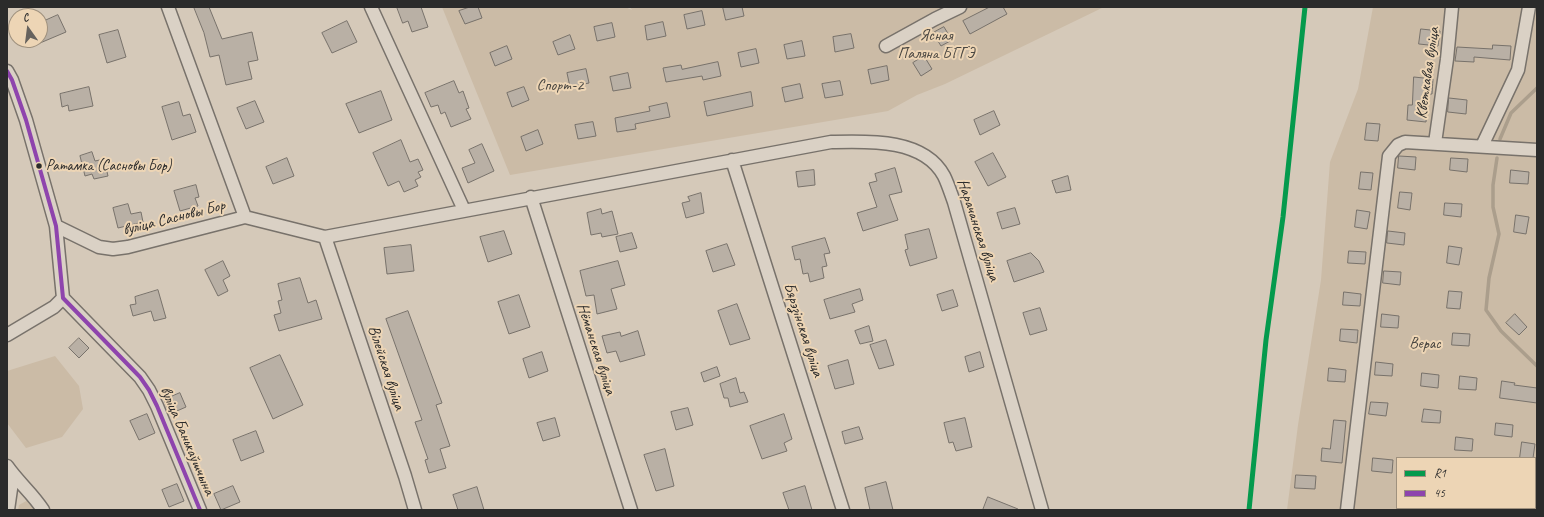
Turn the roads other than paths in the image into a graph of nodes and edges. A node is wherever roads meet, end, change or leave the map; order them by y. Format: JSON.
{"nodes":[{"id":1,"x":168,"y":7,"type":"edge"},
{"id":2,"x":371,"y":7,"type":"edge"},
{"id":3,"x":960,"y":7,"type":"edge"},
{"id":4,"x":1452,"y":7,"type":"edge"},
{"id":5,"x":1529,"y":7,"type":"edge"},
{"id":6,"x":886,"y":46,"type":"dead end"},
{"id":7,"x":7,"y":71,"type":"edge"},
{"id":8,"x":1434,"y":143,"type":"junction"},
{"id":9,"x":1482,"y":146,"type":"junction"},
{"id":10,"x":1537,"y":150,"type":"edge"},
{"id":11,"x":732,"y":160,"type":"junction"},
{"id":12,"x":531,"y":197,"type":"junction"},
{"id":13,"x":464,"y":210,"type":"junction"},
{"id":14,"x":245,"y":217,"type":"junction"},
{"id":15,"x":56,"y":226,"type":"junction"},
{"id":16,"x":326,"y":237,"type":"junction"},
{"id":17,"x":63,"y":298,"type":"junction"},
{"id":18,"x":7,"y":335,"type":"edge"},
{"id":19,"x":10,"y":470,"type":"edge"},
{"id":20,"x":8,"y":510,"type":"edge"},
{"id":21,"x":43,"y":510,"type":"edge"},
{"id":22,"x":200,"y":510,"type":"edge"},
{"id":23,"x":415,"y":510,"type":"edge"},
{"id":24,"x":631,"y":510,"type":"edge"},
{"id":25,"x":843,"y":510,"type":"edge"},
{"id":26,"x":1042,"y":510,"type":"edge"},
{"id":27,"x":1346,"y":510,"type":"edge"}],
"edges":[{"from":1,"to":14,"type":"street","name":"вуліца Сасновы Бор"},
{"from":2,"to":13,"type":"street"},
{"from":3,"to":6,"type":"street"},
{"from":4,"to":8,"type":"street","name":"Кветкавая вуліца"},
{"from":5,"to":9,"type":"street"},
{"from":7,"to":15,"type":"street"},
{"from":8,"to":9,"type":"street"},
{"from":8,"to":27,"type":"street"},
{"from":9,"to":10,"type":"street"},
{"from":11,"to":12,"type":"street","name":"Нарачанская вуліца"},
{"from":11,"to":25,"type":"street","name":"Бярэзінская вуліца"},
{"from":11,"to":26,"type":"street","name":"Нарачанская вуліца"},
{"from":12,"to":13,"type":"street","name":"Нарачанская вуліца"},
{"from":12,"to":24,"type":"street","name":"Нёманская вуліца"},
{"from":13,"to":16,"type":"street","name":"Нарачанская вуліца"},
{"from":14,"to":15,"type":"street","name":"вуліца Сасновы Бор"},
{"from":14,"to":16,"type":"street"},
{"from":15,"to":17,"type":"street"},
{"from":16,"to":23,"type":"street","name":"Вілейская вуліца"},
{"from":17,"to":18,"type":"street"},
{"from":17,"to":22,"type":"street","name":"вуліца Банькаўшчына"},
{"from":19,"to":20,"type":"street"},
{"from":19,"to":21,"type":"street"}]}
